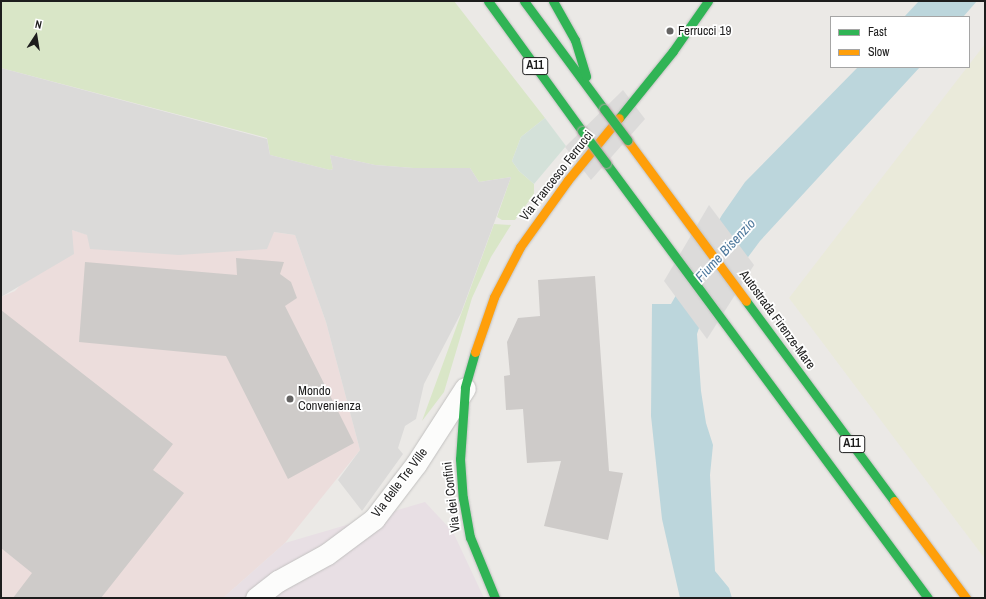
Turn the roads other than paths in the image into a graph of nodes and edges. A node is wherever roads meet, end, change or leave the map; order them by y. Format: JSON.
{"nodes":[{"id":1,"x":488,"y":1,"type":"edge"},
{"id":2,"x":524,"y":1,"type":"edge"},
{"id":3,"x":553,"y":1,"type":"edge"},
{"id":4,"x":708,"y":1,"type":"edge"},
{"id":5,"x":590,"y":91,"type":"junction"},
{"id":6,"x":465,"y":388,"type":"junction"},
{"id":7,"x":256,"y":598,"type":"edge"},
{"id":8,"x":495,"y":598,"type":"edge"},
{"id":9,"x":928,"y":598,"type":"edge"},
{"id":10,"x":966,"y":598,"type":"edge"}],
"edges":[{"from":1,"to":9,"type":"main road","number":"A11","bridge":true},
{"from":2,"to":5,"type":"main road","name":"Autostrada Firenze-Mare","number":"A11"},
{"from":3,"to":5,"type":"main road"},
{"from":4,"to":6,"type":"main road","name":"Via Francesco Ferrucci"},
{"from":5,"to":10,"type":"main road","name":"Autostrada Firenze-Mare","number":"A11","bridge":true},
{"from":6,"to":7,"type":"street","name":"Via delle Tre Ville"},
{"from":6,"to":8,"type":"main road","name":"Via dei Confini"}]}
